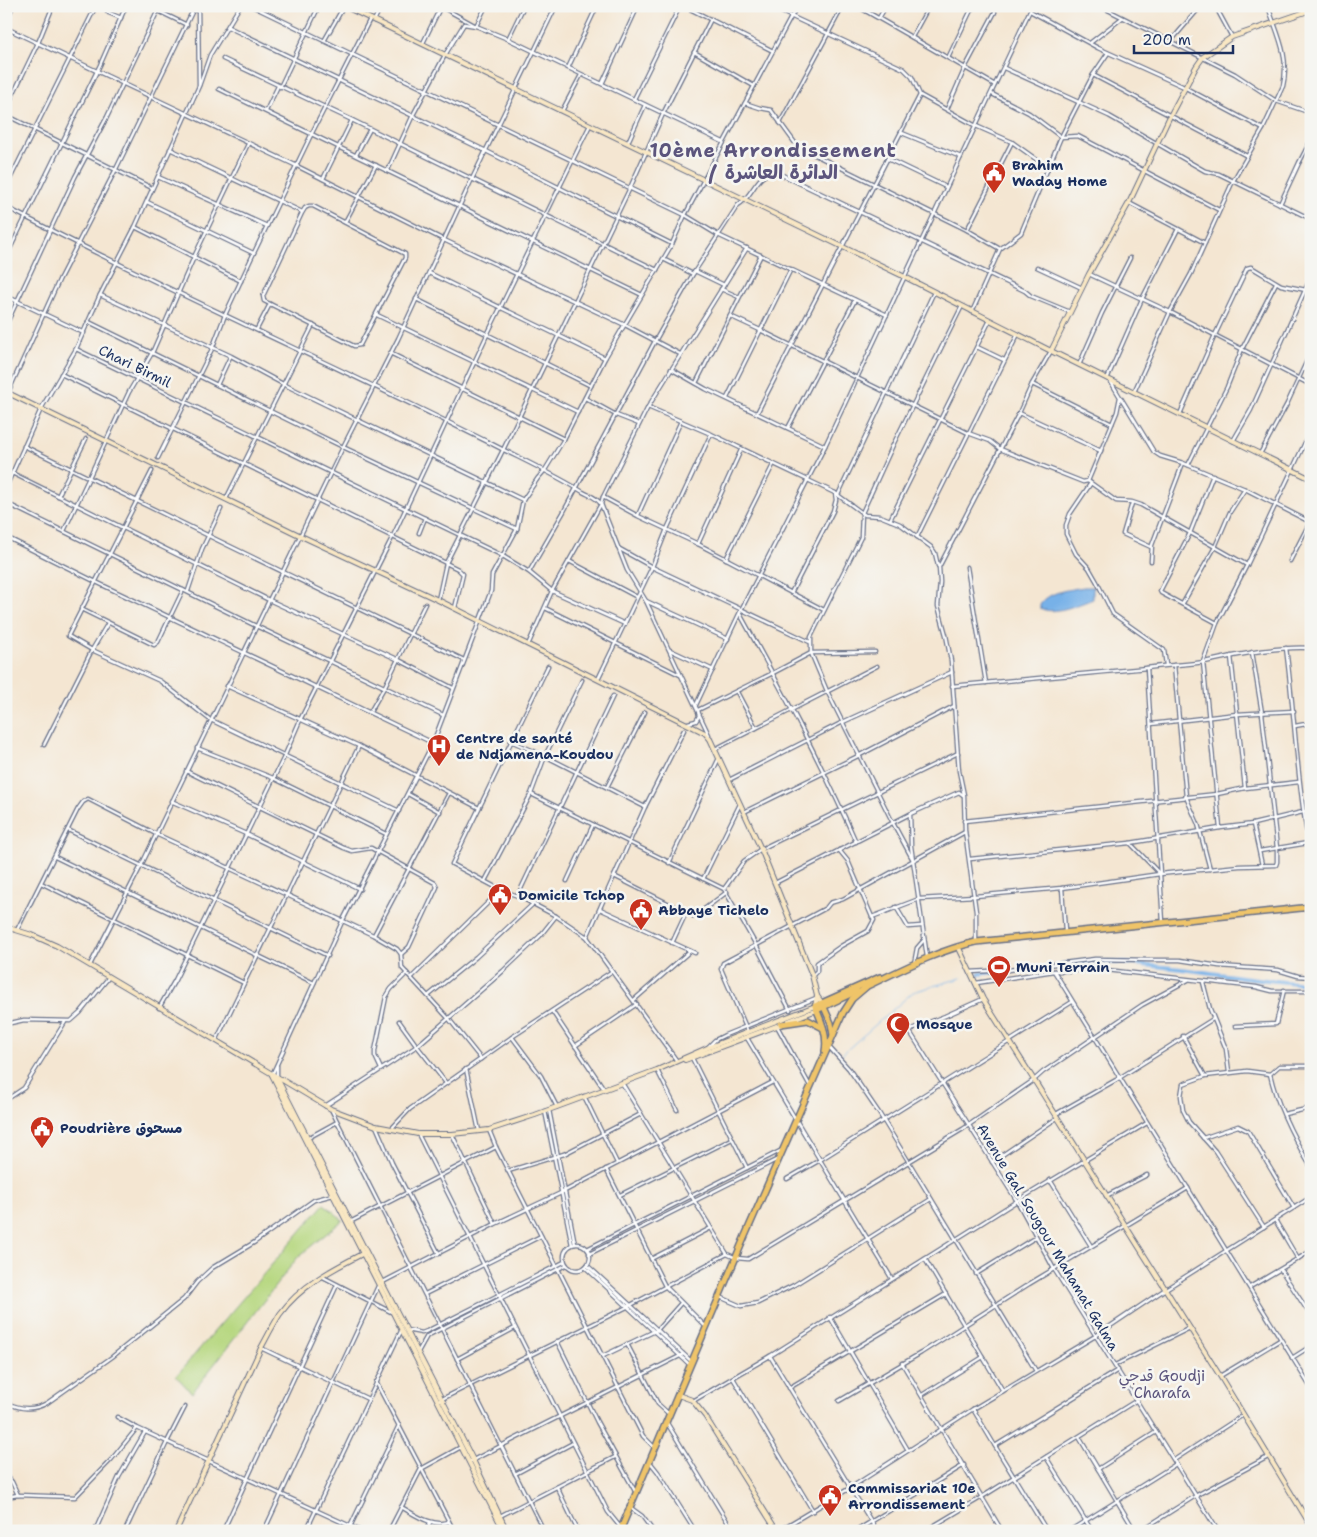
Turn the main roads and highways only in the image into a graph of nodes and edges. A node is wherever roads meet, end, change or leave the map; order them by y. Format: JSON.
{"nodes":[{"id":1,"x":1311,"y":907,"type":"edge"},
{"id":2,"x":902,"y":969,"type":"junction"},
{"id":3,"x":866,"y":987,"type":"junction"},
{"id":4,"x":822,"y":1005,"type":"junction"},
{"id":5,"x":779,"y":1025,"type":"road end"},
{"id":6,"x":823,"y":1028,"type":"junction"},
{"id":7,"x":832,"y":1040,"type":"junction"},
{"id":8,"x":824,"y":1056,"type":"junction"},
{"id":9,"x":620,"y":1529,"type":"edge"}],
"edges":[{"from":1,"to":2,"type":"highway"},
{"from":2,"to":3,"type":"highway"},
{"from":2,"to":4,"type":"highway"},
{"from":3,"to":4,"type":"highway"},
{"from":3,"to":7,"type":"highway"},
{"from":4,"to":6,"type":"highway"},
{"from":4,"to":7,"type":"highway"},
{"from":5,"to":6,"type":"highway"},
{"from":6,"to":8,"type":"highway"},
{"from":7,"to":8,"type":"highway"},
{"from":8,"to":9,"type":"highway"}]}
